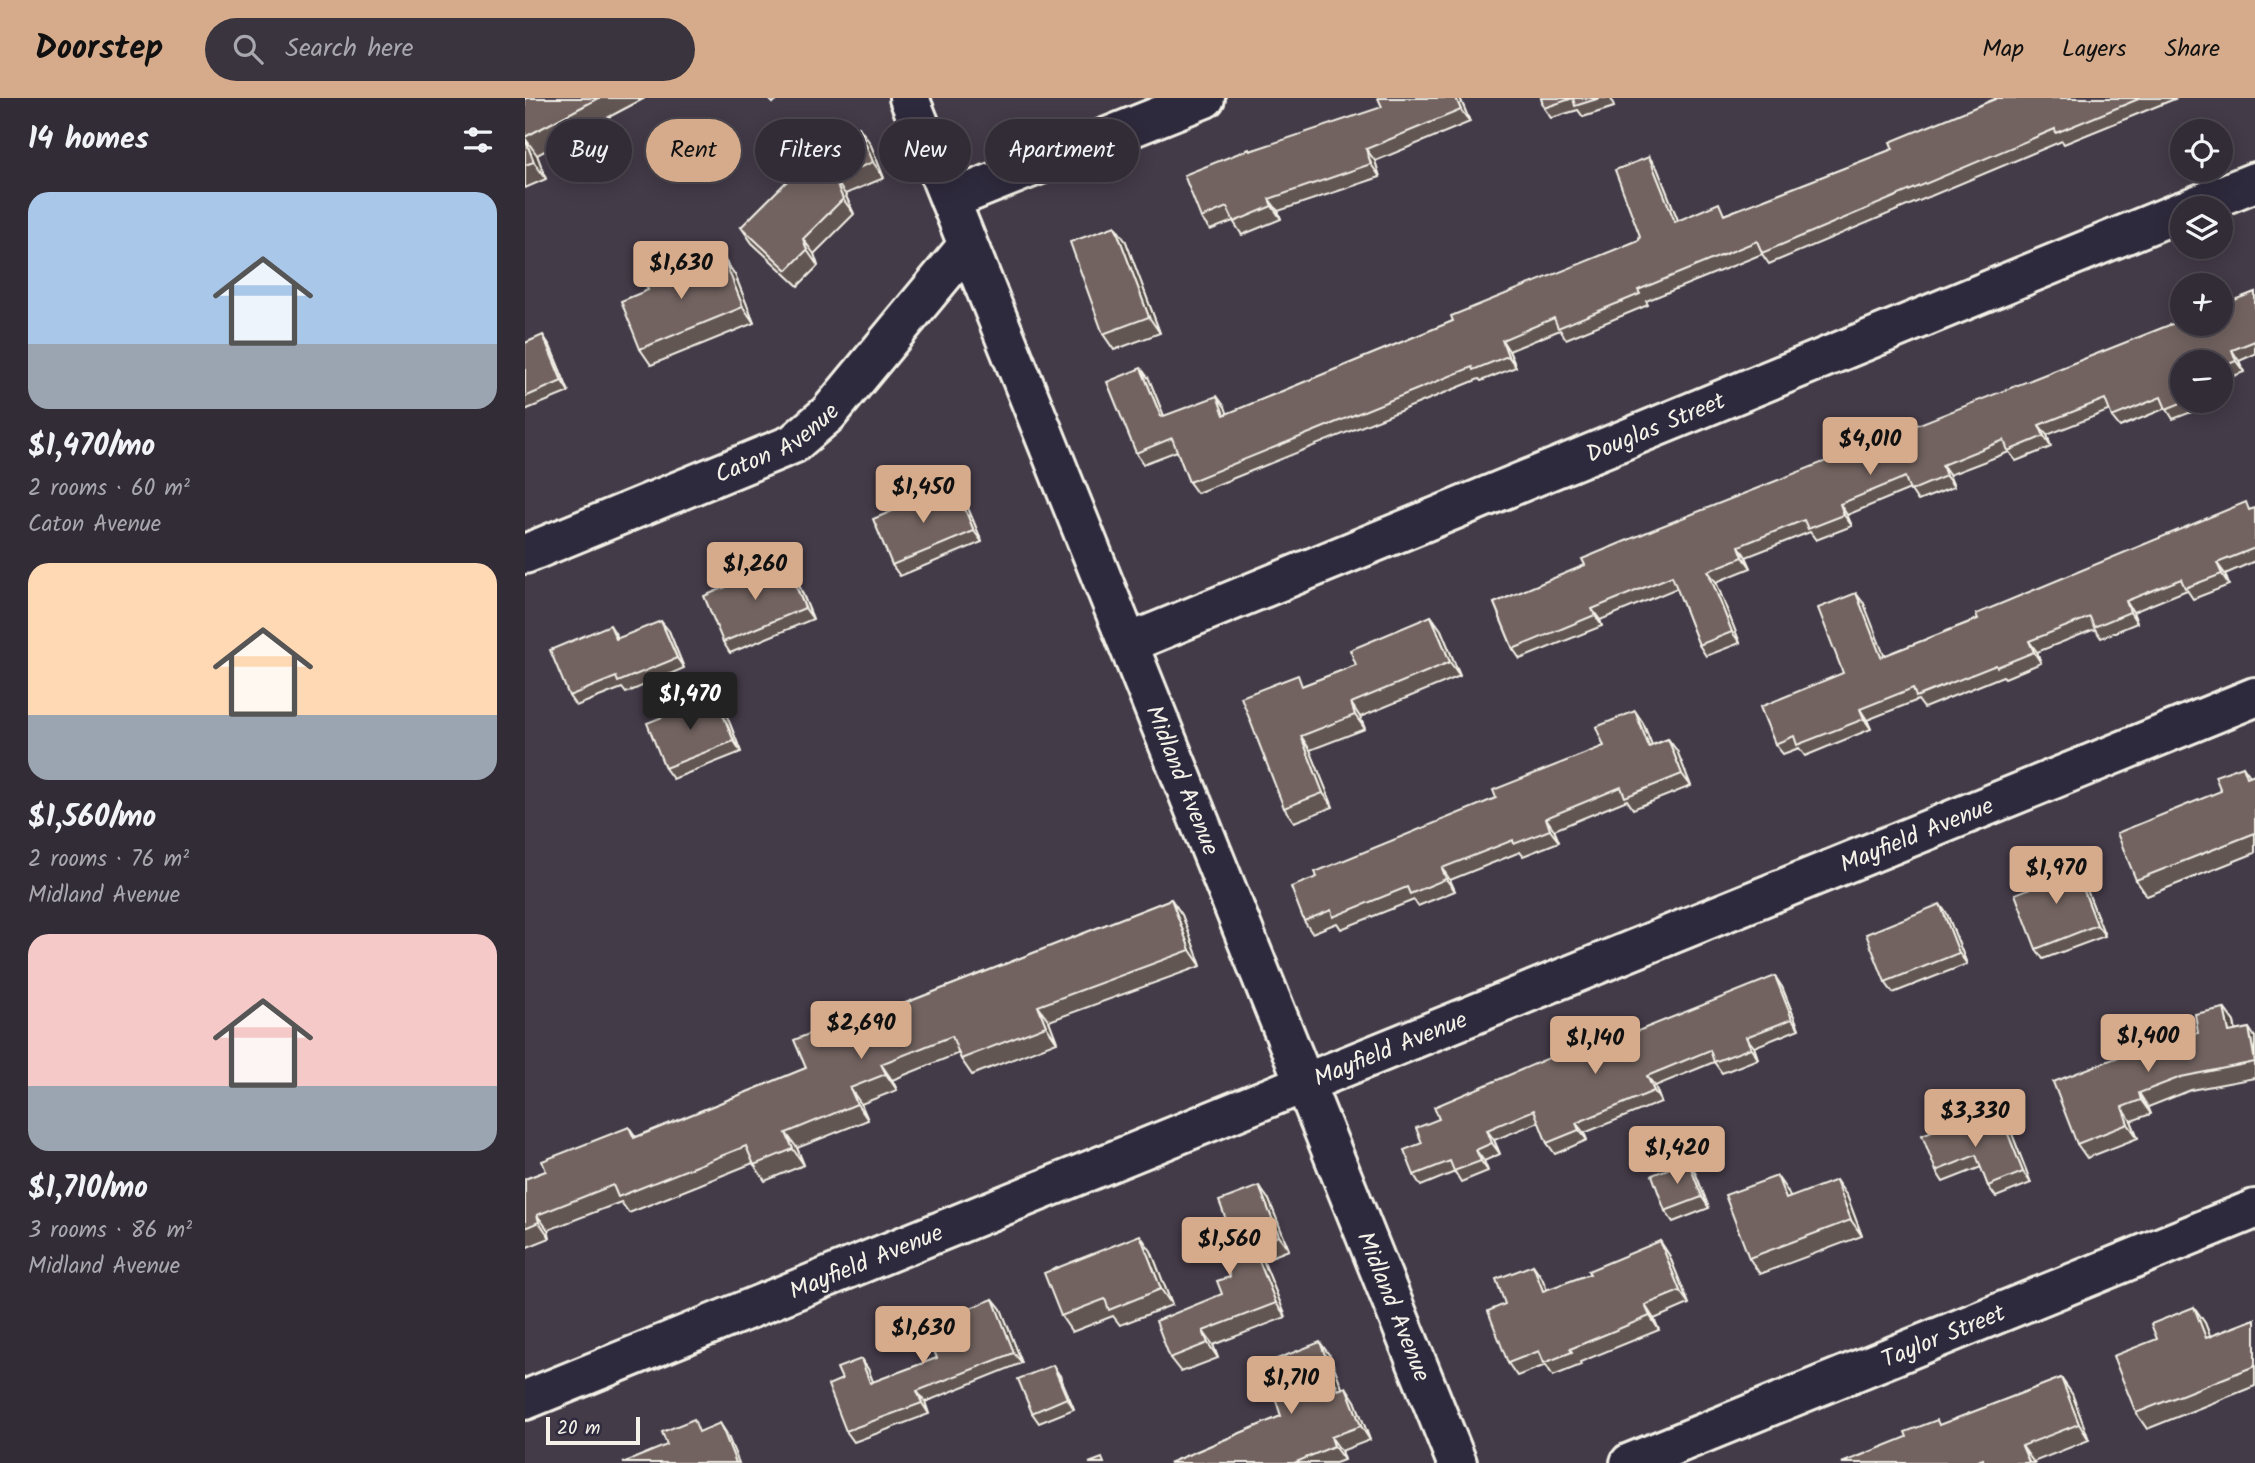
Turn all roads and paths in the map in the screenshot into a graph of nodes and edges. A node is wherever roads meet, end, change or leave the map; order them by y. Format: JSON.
{"nodes":[{"id":1,"x":909,"y":98,"type":"edge"},
{"id":2,"x":1205,"y":98,"type":"edge"},
{"id":3,"x":2255,"y":182,"type":"edge"},
{"id":4,"x":2220,"y":196,"type":"edge"},
{"id":5,"x":950,"y":200,"type":"junction"},
{"id":6,"x":2170,"y":216,"type":"edge"},
{"id":7,"x":967,"y":246,"type":"junction"},
{"id":8,"x":525,"y":554,"type":"edge"},
{"id":9,"x":1129,"y":643,"type":"junction"},
{"id":10,"x":2255,"y":697,"type":"edge"},
{"id":11,"x":1305,"y":1084,"type":"junction"},
{"id":12,"x":2255,"y":1209,"type":"edge"},
{"id":13,"x":525,"y":1400,"type":"edge"},
{"id":14,"x":1457,"y":1463,"type":"edge"},
{"id":15,"x":1630,"y":1463,"type":"edge"}],
"edges":[{"from":1,"to":5,"type":"street","name":"Midland Avenue"},
{"from":2,"to":5,"type":"street"},
{"from":3,"to":4,"type":"street"},
{"from":5,"to":7,"type":"street","name":"Midland Avenue"},
{"from":6,"to":9,"type":"street","name":"Douglas Street"},
{"from":7,"to":8,"type":"street","name":"Caton Avenue"},
{"from":7,"to":9,"type":"street","name":"Midland Avenue"},
{"from":9,"to":11,"type":"street","name":"Midland Avenue"},
{"from":10,"to":11,"type":"street","name":"Mayfield Avenue"},
{"from":11,"to":13,"type":"street","name":"Mayfield Avenue"},
{"from":11,"to":14,"type":"street","name":"Midland Avenue"},
{"from":12,"to":15,"type":"street","name":"Taylor Street"}]}
